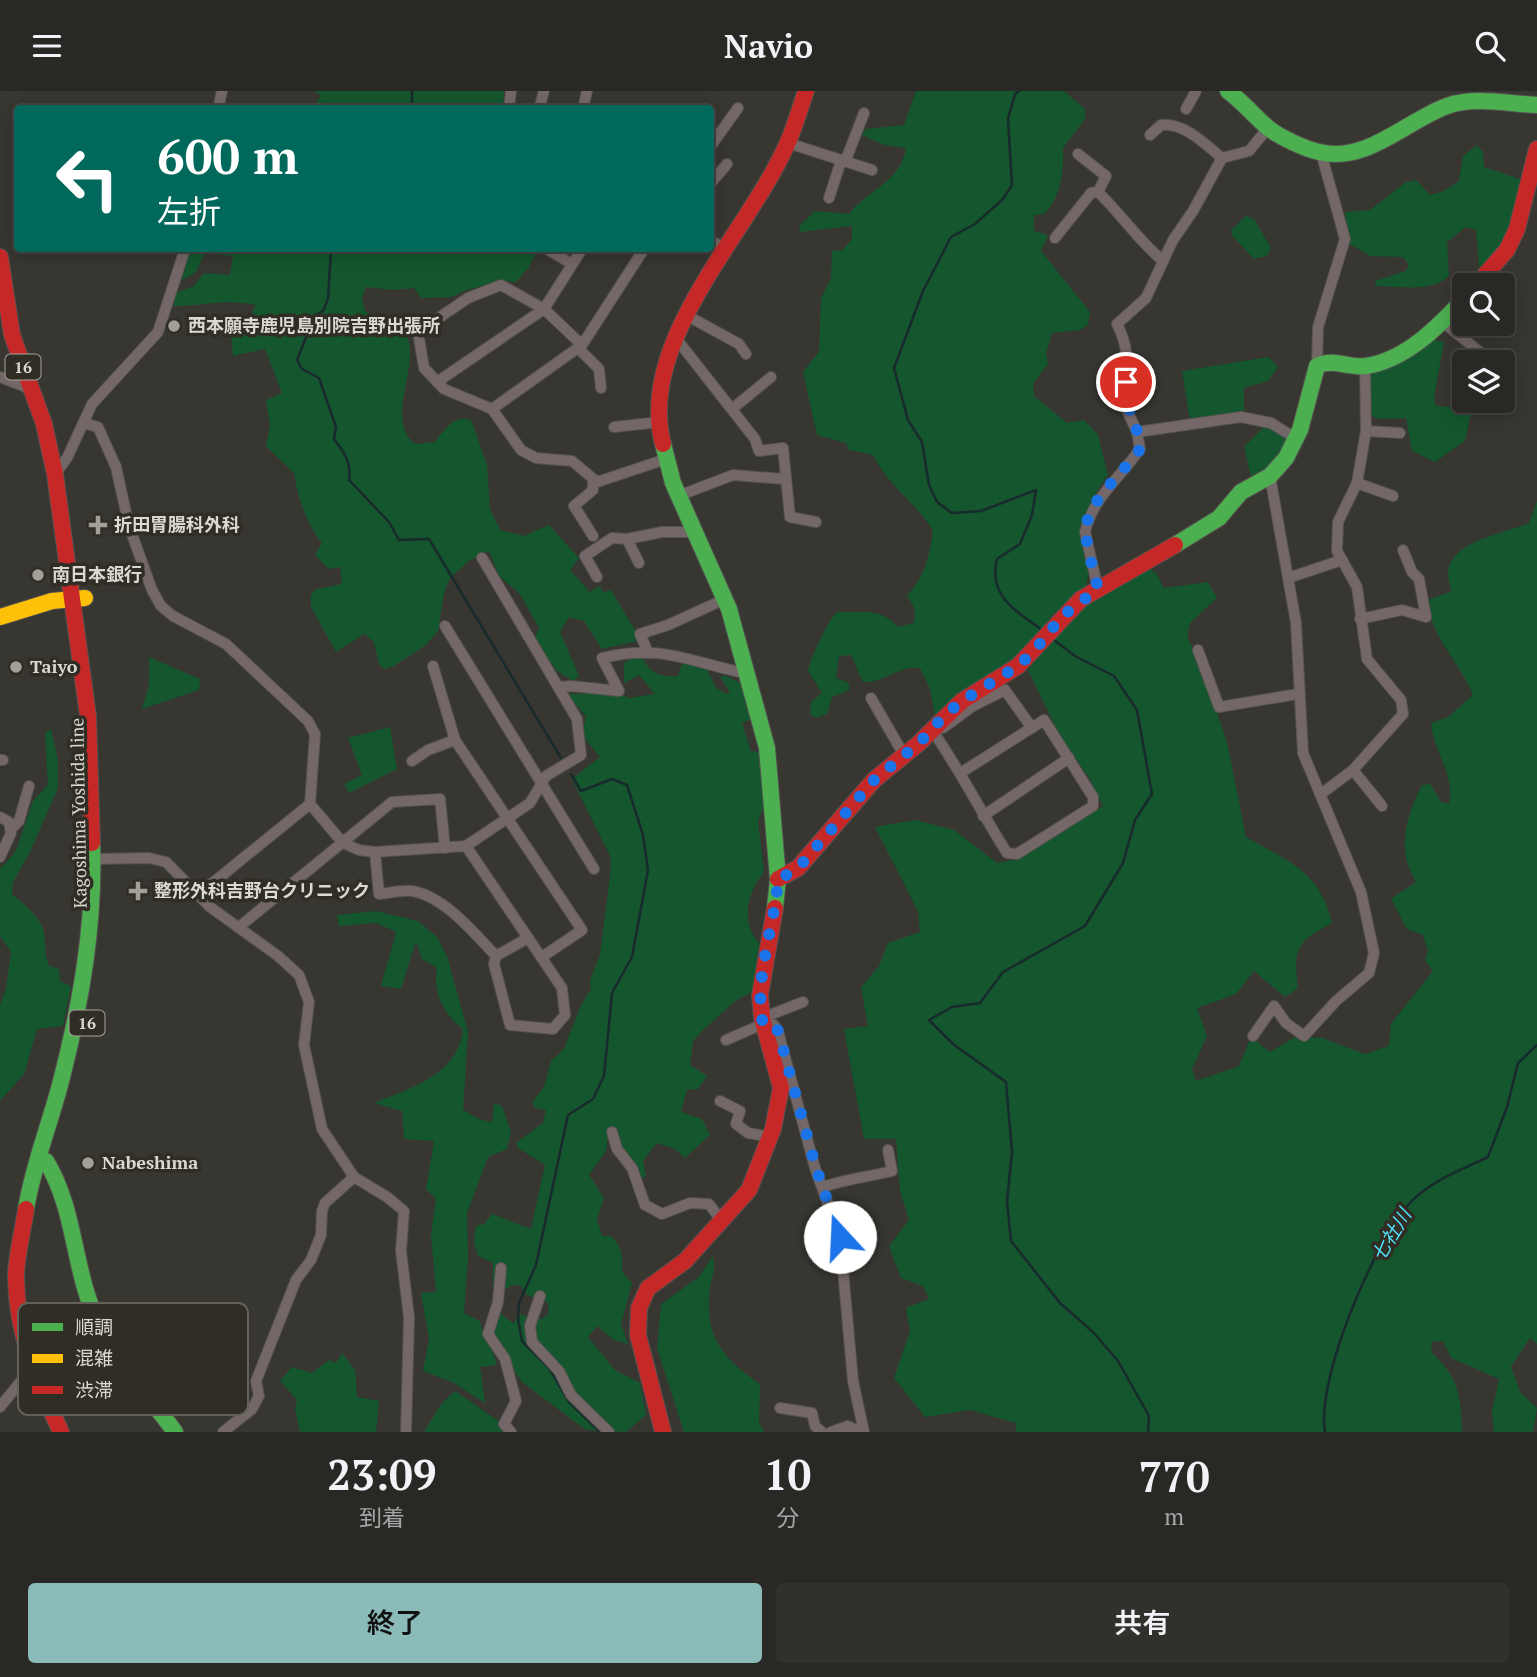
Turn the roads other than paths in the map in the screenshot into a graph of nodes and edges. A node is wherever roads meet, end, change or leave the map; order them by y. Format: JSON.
{"nodes":[{"id":1,"x":806,"y":91,"type":"edge"},
{"id":2,"x":1196,"y":91,"type":"edge"},
{"id":3,"x":1228,"y":91,"type":"edge"},
{"id":4,"x":1537,"y":105,"type":"edge"},
{"id":5,"x":738,"y":108,"type":"dead end"},
{"id":6,"x":1186,"y":109,"type":"dead end"},
{"id":7,"x":864,"y":113,"type":"dead end"},
{"id":8,"x":1268,"y":128,"type":"junction"},
{"id":9,"x":1150,"y":135,"type":"dead end"},
{"id":10,"x":714,"y":142,"type":"edge"},
{"id":11,"x":788,"y":143,"type":"junction"},
{"id":12,"x":1537,"y":149,"type":"edge"},
{"id":13,"x":1321,"y":153,"type":"junction"},
{"id":14,"x":1078,"y":154,"type":"dead end"},
{"id":15,"x":1222,"y":159,"type":"junction"},
{"id":16,"x":841,"y":161,"type":"junction"},
{"id":17,"x":727,"y":164,"type":"dead end"},
{"id":18,"x":872,"y":170,"type":"dead end"},
{"id":19,"x":714,"y":179,"type":"edge"},
{"id":20,"x":1098,"y":192,"type":"junction"},
{"id":21,"x":829,"y":198,"type":"dead end"},
{"id":22,"x":1055,"y":238,"type":"dead end"},
{"id":23,"x":714,"y":243,"type":"edge"},
{"id":24,"x":727,"y":249,"type":"junction"},
{"id":25,"x":185,"y":252,"type":"edge"},
{"id":26,"x":552,"y":252,"type":"edge"},
{"id":27,"x":580,"y":252,"type":"edge"},
{"id":28,"x":641,"y":252,"type":"edge"},
{"id":29,"x":0,"y":257,"type":"edge"},
{"id":30,"x":1163,"y":261,"type":"junction"},
{"id":31,"x":572,"y":264,"type":"junction"},
{"id":32,"x":1487,"y":273,"type":"edge"},
{"id":33,"x":544,"y":309,"type":"junction"},
{"id":34,"x":1452,"y":312,"type":"edge"},
{"id":35,"x":686,"y":315,"type":"junction"},
{"id":36,"x":1443,"y":322,"type":"junction"},
{"id":37,"x":675,"y":337,"type":"junction"},
{"id":38,"x":580,"y":347,"type":"junction"},
{"id":39,"x":1477,"y":350,"type":"edge"},
{"id":40,"x":746,"y":354,"type":"dead end"},
{"id":41,"x":1317,"y":366,"type":"junction"},
{"id":42,"x":1365,"y":366,"type":"junction"},
{"id":43,"x":0,"y":377,"type":"edge"},
{"id":44,"x":771,"y":377,"type":"dead end"},
{"id":45,"x":438,"y":382,"type":"junction"},
{"id":46,"x":601,"y":388,"type":"dead end"},
{"id":47,"x":33,"y":390,"type":"junction"},
{"id":48,"x":492,"y":409,"type":"junction"},
{"id":49,"x":732,"y":409,"type":"junction"},
{"id":50,"x":83,"y":422,"type":"junction"},
{"id":51,"x":660,"y":422,"type":"junction"},
{"id":52,"x":614,"y":427,"type":"dead end"},
{"id":53,"x":1366,"y":431,"type":"junction"},
{"id":54,"x":1138,"y":432,"type":"junction"},
{"id":55,"x":1400,"y":433,"type":"dead end"},
{"id":56,"x":1297,"y":439,"type":"junction"},
{"id":57,"x":666,"y":459,"type":"junction"},
{"id":58,"x":55,"y":474,"type":"junction"},
{"id":59,"x":1270,"y":476,"type":"junction"},
{"id":60,"x":593,"y":479,"type":"junction"},
{"id":61,"x":784,"y":479,"type":"junction"},
{"id":62,"x":1357,"y":483,"type":"junction"},
{"id":63,"x":678,"y":496,"type":"junction"},
{"id":64,"x":1393,"y":496,"type":"dead end"},
{"id":65,"x":816,"y":522,"type":"dead end"},
{"id":66,"x":695,"y":532,"type":"junction"},
{"id":67,"x":593,"y":536,"type":"dead end"},
{"id":68,"x":627,"y":539,"type":"junction"},
{"id":69,"x":1403,"y":550,"type":"dead end"},
{"id":70,"x":482,"y":558,"type":"dead end"},
{"id":71,"x":1342,"y":559,"type":"junction"},
{"id":72,"x":639,"y":563,"type":"dead end"},
{"id":73,"x":597,"y":577,"type":"dead end"},
{"id":74,"x":1288,"y":578,"type":"junction"},
{"id":75,"x":1098,"y":589,"type":"junction"},
{"id":76,"x":80,"y":598,"type":"junction"},
{"id":77,"x":725,"y":599,"type":"junction"},
{"id":78,"x":0,"y":617,"type":"edge"},
{"id":79,"x":1360,"y":619,"type":"junction"},
{"id":80,"x":445,"y":626,"type":"dead end"},
{"id":81,"x":647,"y":650,"type":"junction"},
{"id":82,"x":1198,"y":650,"type":"dead end"},
{"id":83,"x":433,"y":666,"type":"dead end"},
{"id":84,"x":749,"y":674,"type":"junction"},
{"id":85,"x":559,"y":687,"type":"junction"},
{"id":86,"x":1298,"y":694,"type":"junction"},
{"id":87,"x":872,"y":698,"type":"dead end"},
{"id":88,"x":1032,"y":728,"type":"junction"},
{"id":89,"x":934,"y":732,"type":"junction"},
{"id":90,"x":455,"y":740,"type":"junction"},
{"id":91,"x":904,"y":755,"type":"junction"},
{"id":92,"x":1069,"y":758,"type":"junction"},
{"id":93,"x":412,"y":761,"type":"dead end"},
{"id":94,"x":1353,"y":770,"type":"junction"},
{"id":95,"x":962,"y":772,"type":"junction"},
{"id":96,"x":539,"y":784,"type":"junction"},
{"id":97,"x":29,"y":786,"type":"dead end"},
{"id":98,"x":1321,"y":794,"type":"junction"},
{"id":99,"x":310,"y":804,"type":"junction"},
{"id":100,"x":1382,"y":806,"type":"dead end"},
{"id":101,"x":984,"y":815,"type":"junction"},
{"id":102,"x":0,"y":817,"type":"edge"},
{"id":103,"x":507,"y":820,"type":"junction"},
{"id":104,"x":11,"y":828,"type":"junction"},
{"id":105,"x":343,"y":843,"type":"junction"},
{"id":106,"x":466,"y":846,"type":"junction"},
{"id":107,"x":445,"y":848,"type":"junction"},
{"id":108,"x":375,"y":852,"type":"junction"},
{"id":109,"x":0,"y":857,"type":"edge"},
{"id":110,"x":98,"y":859,"type":"junction"},
{"id":111,"x":594,"y":869,"type":"dead end"},
{"id":112,"x":778,"y":880,"type":"junction"},
{"id":113,"x":199,"y":894,"type":"junction"},
{"id":114,"x":239,"y":927,"type":"junction"},
{"id":115,"x":528,"y":938,"type":"junction"},
{"id":116,"x":496,"y":956,"type":"junction"},
{"id":117,"x":542,"y":957,"type":"junction"},
{"id":118,"x":803,"y":1002,"type":"dead end"},
{"id":119,"x":763,"y":1021,"type":"junction"},
{"id":120,"x":1253,"y":1036,"type":"dead end"},
{"id":121,"x":726,"y":1039,"type":"dead end"},
{"id":122,"x":720,"y":1101,"type":"dead end"},
{"id":123,"x":612,"y":1132,"type":"dead end"},
{"id":124,"x":770,"y":1137,"type":"junction"},
{"id":125,"x":888,"y":1150,"type":"dead end"},
{"id":126,"x":46,"y":1161,"type":"junction"},
{"id":127,"x":355,"y":1177,"type":"junction"},
{"id":128,"x":823,"y":1187,"type":"junction"},
{"id":129,"x":721,"y":1220,"type":"junction"},
{"id":130,"x":500,"y":1268,"type":"dead end"},
{"id":131,"x":540,"y":1296,"type":"dead end"},
{"id":132,"x":18,"y":1303,"type":"edge"},
{"id":133,"x":29,"y":1303,"type":"edge"},
{"id":134,"x":91,"y":1303,"type":"edge"},
{"id":135,"x":18,"y":1385,"type":"edge"},
{"id":136,"x":0,"y":1408,"type":"edge"},
{"id":137,"x":780,"y":1408,"type":"dead end"},
{"id":138,"x":248,"y":1412,"type":"edge"},
{"id":139,"x":54,"y":1415,"type":"edge"},
{"id":140,"x":65,"y":1415,"type":"edge"},
{"id":141,"x":163,"y":1415,"type":"edge"},
{"id":142,"x":244,"y":1415,"type":"edge"},
{"id":143,"x":61,"y":1432,"type":"edge"},
{"id":144,"x":74,"y":1432,"type":"edge"},
{"id":145,"x":175,"y":1432,"type":"edge"},
{"id":146,"x":223,"y":1432,"type":"edge"},
{"id":147,"x":407,"y":1432,"type":"edge"},
{"id":148,"x":511,"y":1432,"type":"edge"},
{"id":149,"x":609,"y":1432,"type":"edge"},
{"id":150,"x":663,"y":1432,"type":"edge"},
{"id":151,"x":822,"y":1432,"type":"edge"},
{"id":152,"x":831,"y":1432,"type":"edge"},
{"id":153,"x":863,"y":1432,"type":"edge"}],
"edges":[{"from":1,"to":11,"type":"street"},
{"from":2,"to":6,"type":"street"},
{"from":3,"to":8,"type":"street"},
{"from":4,"to":13,"type":"street"},
{"from":5,"to":10,"type":"street"},
{"from":7,"to":16,"type":"street"},
{"from":8,"to":13,"type":"street"},
{"from":8,"to":15,"type":"street"},
{"from":9,"to":15,"type":"street"},
{"from":11,"to":16,"type":"street"},
{"from":11,"to":24,"type":"street"},
{"from":12,"to":32,"type":"street"},
{"from":13,"to":41,"type":"street"},
{"from":14,"to":20,"type":"street"},
{"from":15,"to":30,"type":"street"},
{"from":16,"to":18,"type":"street"},
{"from":16,"to":21,"type":"street"},
{"from":17,"to":19,"type":"street"},
{"from":20,"to":22,"type":"street"},
{"from":20,"to":30,"type":"street"},
{"from":23,"to":24,"type":"street"},
{"from":24,"to":35,"type":"street"},
{"from":25,"to":50,"type":"street"},
{"from":26,"to":31,"type":"street"},
{"from":27,"to":31,"type":"street"},
{"from":28,"to":38,"type":"street"},
{"from":29,"to":47,"type":"street","name":"Kagoshima Yoshida line","number":"16"},
{"from":30,"to":54,"type":"street"},
{"from":31,"to":33,"type":"street"},
{"from":33,"to":38,"type":"street"},
{"from":33,"to":45,"type":"street"},
{"from":33,"to":45,"type":"street"},
{"from":34,"to":36,"type":"street"},
{"from":35,"to":37,"type":"street"},
{"from":35,"to":40,"type":"street"},
{"from":36,"to":39,"type":"street"},
{"from":36,"to":42,"type":"street"},
{"from":37,"to":49,"type":"street"},
{"from":37,"to":51,"type":"street"},
{"from":38,"to":46,"type":"street"},
{"from":38,"to":48,"type":"street"},
{"from":41,"to":42,"type":"street"},
{"from":41,"to":56,"type":"street"},
{"from":42,"to":53,"type":"street"},
{"from":43,"to":47,"type":"street"},
{"from":44,"to":49,"type":"street"},
{"from":45,"to":48,"type":"street"},
{"from":47,"to":58,"type":"street","name":"Kagoshima Yoshida line","number":"16"},
{"from":48,"to":60,"type":"street"},
{"from":49,"to":61,"type":"street"},
{"from":50,"to":58,"type":"street"},
{"from":50,"to":99,"type":"street"},
{"from":51,"to":52,"type":"street"},
{"from":51,"to":57,"type":"street"},
{"from":53,"to":55,"type":"street"},
{"from":53,"to":62,"type":"street"},
{"from":54,"to":56,"type":"street"},
{"from":54,"to":75,"type":"street"},
{"from":56,"to":59,"type":"street"},
{"from":57,"to":60,"type":"street"},
{"from":57,"to":63,"type":"street"},
{"from":58,"to":76,"type":"street","name":"Kagoshima Yoshida line","number":"16"},
{"from":59,"to":74,"type":"street"},
{"from":59,"to":75,"type":"street"},
{"from":60,"to":67,"type":"street"},
{"from":61,"to":63,"type":"street"},
{"from":61,"to":65,"type":"street"},
{"from":62,"to":64,"type":"street"},
{"from":62,"to":71,"type":"street"},
{"from":63,"to":66,"type":"street"},
{"from":66,"to":68,"type":"street"},
{"from":66,"to":77,"type":"street"},
{"from":68,"to":72,"type":"street"},
{"from":68,"to":73,"type":"street"},
{"from":69,"to":79,"type":"street"},
{"from":70,"to":85,"type":"street"},
{"from":71,"to":74,"type":"street"},
{"from":71,"to":79,"type":"street"},
{"from":74,"to":86,"type":"street"},
{"from":75,"to":89,"type":"street"},
{"from":76,"to":78,"type":"street"},
{"from":76,"to":110,"type":"street","name":"Kagoshima Yoshida line","number":"16"},
{"from":77,"to":81,"type":"street"},
{"from":77,"to":84,"type":"street"},
{"from":79,"to":94,"type":"street"},
{"from":80,"to":96,"type":"street"},
{"from":81,"to":84,"type":"street"},
{"from":81,"to":85,"type":"street"},
{"from":82,"to":86,"type":"street"},
{"from":83,"to":90,"type":"street"},
{"from":84,"to":112,"type":"street"},
{"from":85,"to":96,"type":"street"},
{"from":86,"to":98,"type":"street"},
{"from":87,"to":91,"type":"street"},
{"from":88,"to":89,"type":"street"},
{"from":88,"to":92,"type":"street"},
{"from":88,"to":95,"type":"street"},
{"from":89,"to":91,"type":"street"},
{"from":89,"to":95,"type":"street"},
{"from":90,"to":93,"type":"street"},
{"from":90,"to":103,"type":"street"},
{"from":91,"to":112,"type":"street"},
{"from":92,"to":101,"type":"street"},
{"from":92,"to":101,"type":"street"},
{"from":94,"to":98,"type":"street"},
{"from":94,"to":100,"type":"street"},
{"from":95,"to":101,"type":"street"},
{"from":96,"to":103,"type":"street"},
{"from":96,"to":111,"type":"street"},
{"from":97,"to":104,"type":"street"},
{"from":98,"to":120,"type":"street"},
{"from":99,"to":105,"type":"street"},
{"from":99,"to":113,"type":"street"},
{"from":102,"to":104,"type":"street"},
{"from":103,"to":106,"type":"street"},
{"from":103,"to":117,"type":"street"},
{"from":104,"to":109,"type":"street"},
{"from":105,"to":107,"type":"street"},
{"from":105,"to":108,"type":"street"},
{"from":105,"to":114,"type":"street"},
{"from":106,"to":107,"type":"street"},
{"from":106,"to":115,"type":"street"},
{"from":107,"to":108,"type":"street"},
{"from":108,"to":116,"type":"street"},
{"from":110,"to":113,"type":"street"},
{"from":110,"to":126,"type":"street","name":"Kagoshima Yoshida line","number":"16"},
{"from":110,"to":132,"type":"street","name":"Kagoshima Yoshida line","number":"16"},
{"from":112,"to":119,"type":"street"},
{"from":113,"to":114,"type":"street"},
{"from":114,"to":127,"type":"street"},
{"from":115,"to":116,"type":"street"},
{"from":115,"to":117,"type":"street"},
{"from":116,"to":117,"type":"street"},
{"from":118,"to":119,"type":"street"},
{"from":119,"to":121,"type":"street"},
{"from":119,"to":124,"type":"street"},
{"from":119,"to":128,"type":"street"},
{"from":122,"to":124,"type":"street"},
{"from":123,"to":129,"type":"street"},
{"from":124,"to":129,"type":"street"},
{"from":125,"to":128,"type":"street"},
{"from":126,"to":133,"type":"street","name":"Kagoshima Yoshida line","number":"16"},
{"from":126,"to":134,"type":"street"},
{"from":127,"to":138,"type":"street"},
{"from":127,"to":147,"type":"street"},
{"from":128,"to":153,"type":"street"},
{"from":129,"to":150,"type":"street"},
{"from":130,"to":148,"type":"street"},
{"from":131,"to":149,"type":"street"},
{"from":135,"to":136,"type":"street"},
{"from":137,"to":151,"type":"street"},
{"from":139,"to":143,"type":"street","name":"Kagoshima Yoshida line","number":"16"},
{"from":140,"to":144,"type":"street","name":"Kagoshima Yoshida line","number":"16"},
{"from":141,"to":145,"type":"street"},
{"from":142,"to":146,"type":"street"},
{"from":152,"to":153,"type":"street"}]}
